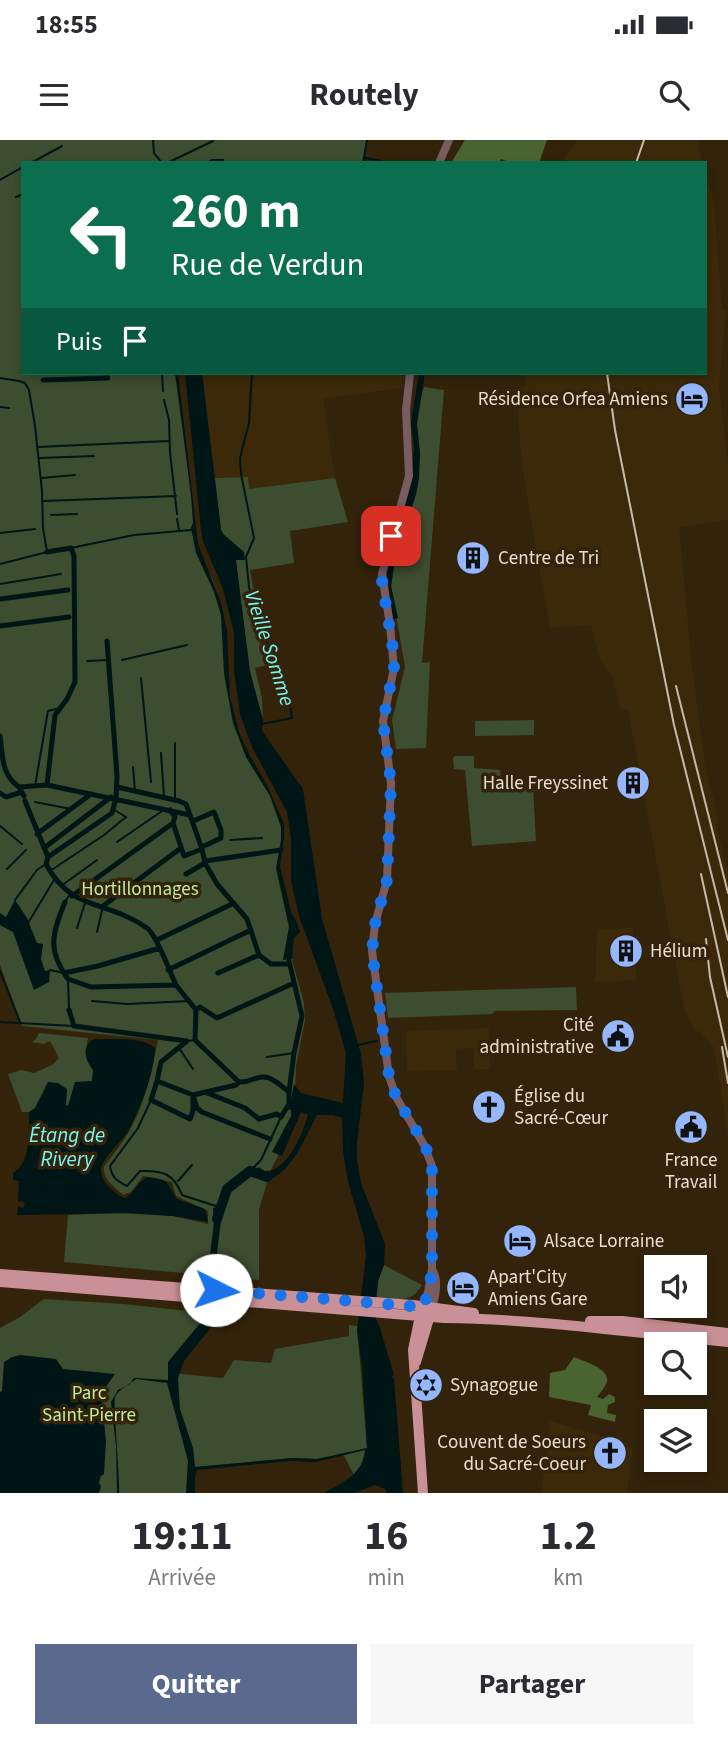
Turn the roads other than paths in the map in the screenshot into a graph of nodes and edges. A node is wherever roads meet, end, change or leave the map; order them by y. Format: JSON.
{"nodes":[{"id":1,"x":449,"y":140,"type":"edge"},
{"id":2,"x":440,"y":161,"type":"edge"},
{"id":3,"x":410,"y":375,"type":"edge"},
{"id":4,"x":0,"y":1275,"type":"edge"},
{"id":5,"x":0,"y":1282,"type":"edge"},
{"id":6,"x":347,"y":1305,"type":"junction"},
{"id":7,"x":426,"y":1312,"type":"junction"},
{"id":8,"x":728,"y":1333,"type":"edge"},
{"id":9,"x":728,"y":1342,"type":"edge"},
{"id":10,"x":423,"y":1493,"type":"edge"}],
"edges":[{"from":1,"to":2,"type":"street"},
{"from":3,"to":7,"type":"street"},
{"from":4,"to":6,"type":"main road"},
{"from":5,"to":6,"type":"main road"},
{"from":6,"to":7,"type":"main road"},
{"from":7,"to":8,"type":"main road"},
{"from":7,"to":9,"type":"main road"},
{"from":7,"to":10,"type":"main road"}]}
